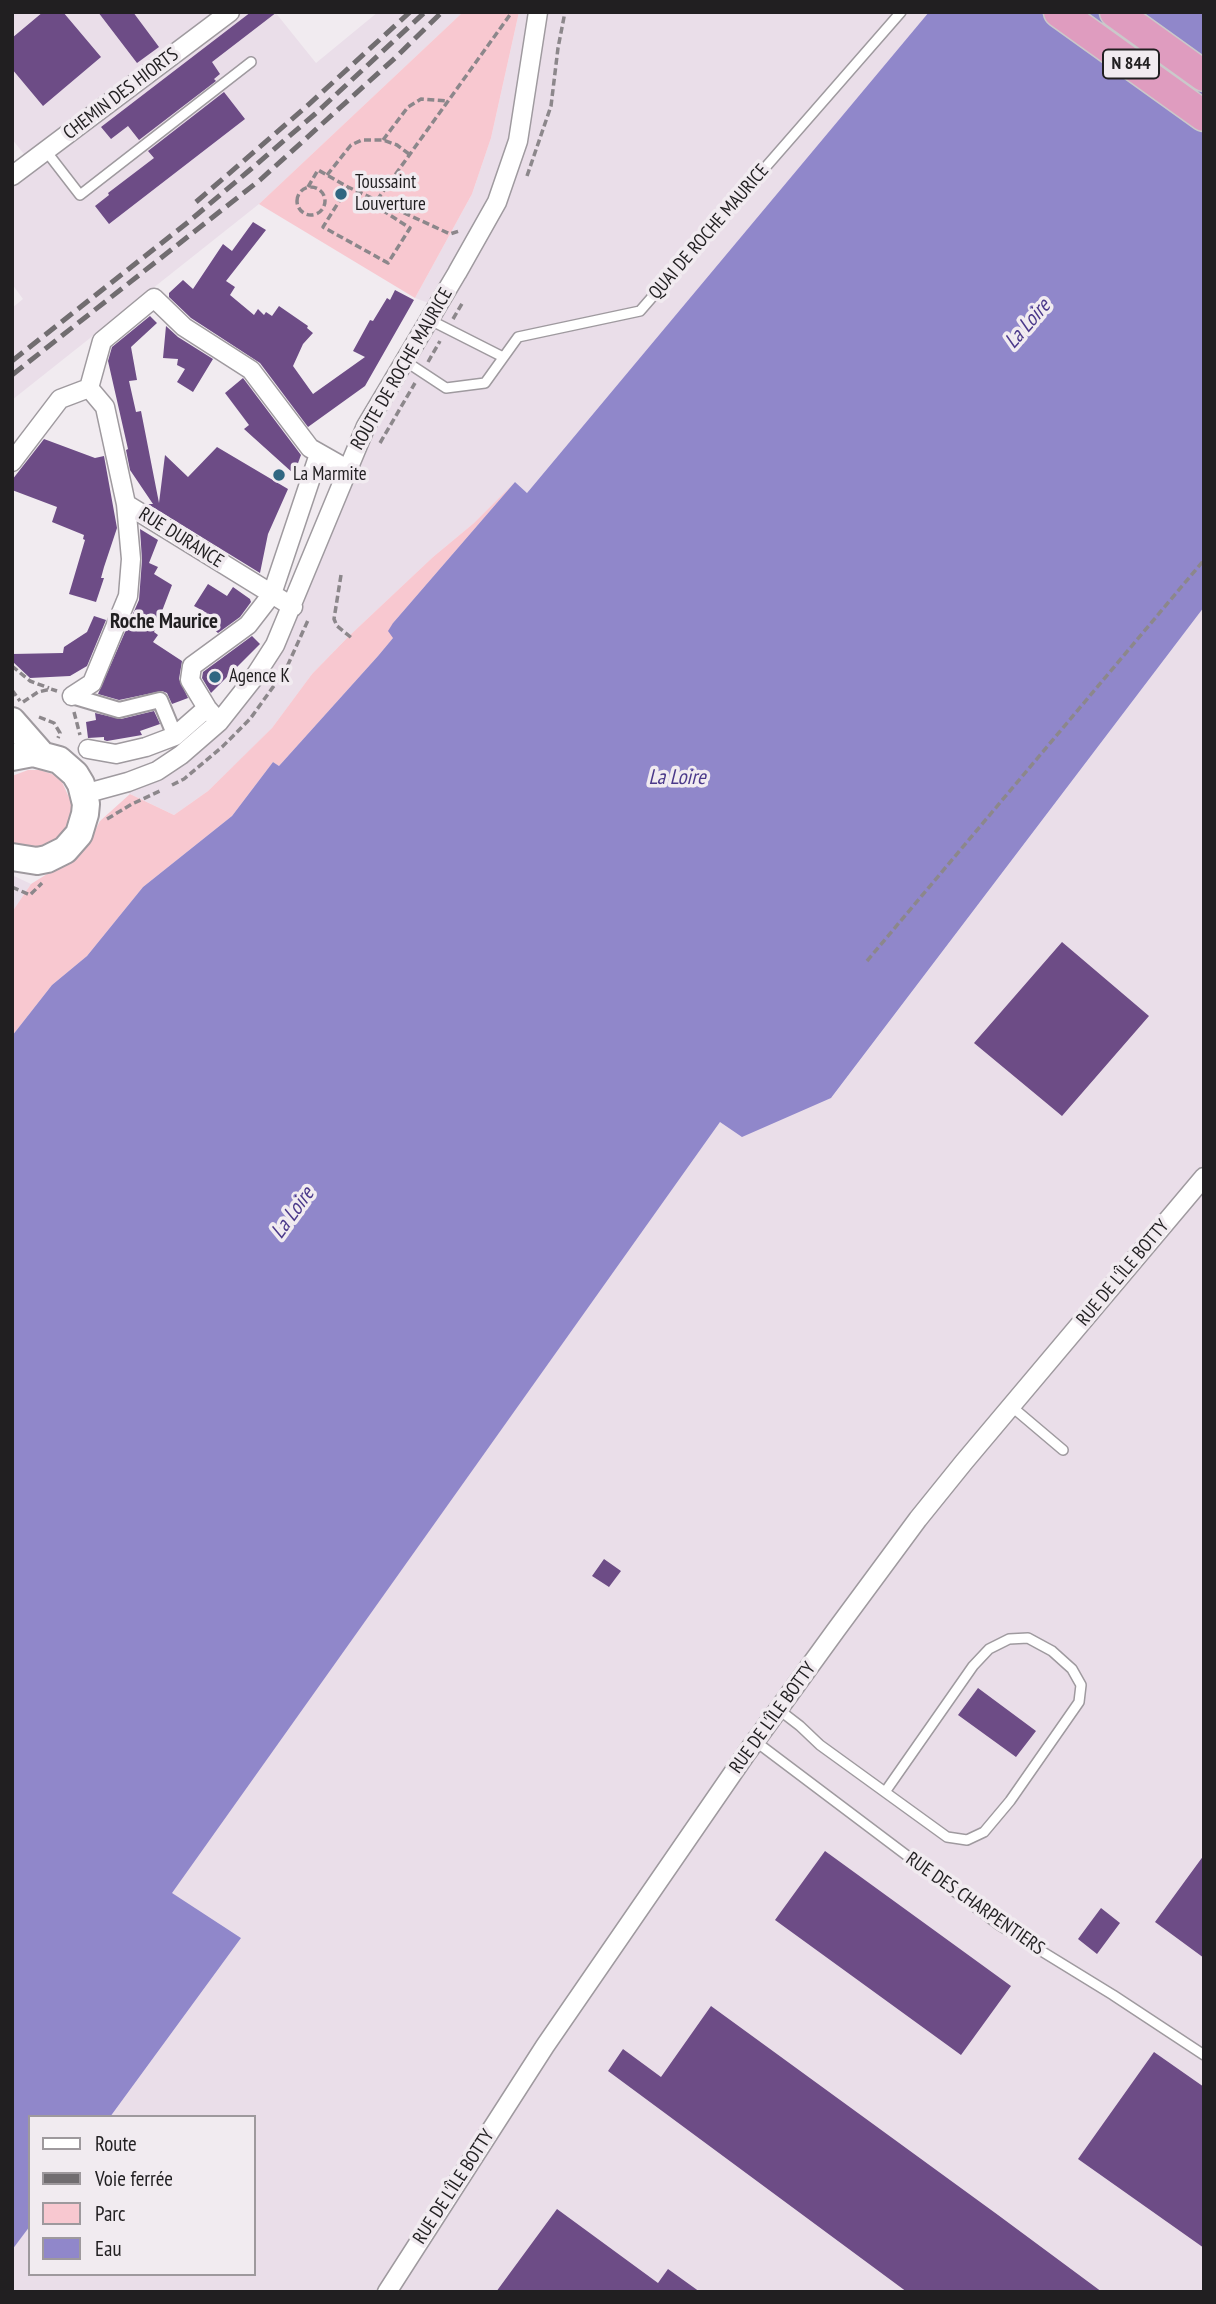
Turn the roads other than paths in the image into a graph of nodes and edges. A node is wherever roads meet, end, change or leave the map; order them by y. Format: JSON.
{"nodes":[{"id":1,"x":230,"y":12,"type":"edge"},
{"id":2,"x":538,"y":12,"type":"edge"},
{"id":3,"x":901,"y":12,"type":"edge"},
{"id":4,"x":1059,"y":12,"type":"edge"},
{"id":5,"x":1115,"y":12,"type":"edge"},
{"id":6,"x":251,"y":62,"type":"dead end"},
{"id":7,"x":1204,"y":76,"type":"edge"},
{"id":8,"x":1204,"y":116,"type":"edge"},
{"id":9,"x":46,"y":151,"type":"junction"},
{"id":10,"x":12,"y":176,"type":"edge"},
{"id":11,"x":430,"y":320,"type":"junction"},
{"id":12,"x":503,"y":357,"type":"junction"},
{"id":13,"x":405,"y":361,"type":"junction"},
{"id":14,"x":89,"y":388,"type":"junction"},
{"id":15,"x":319,"y":454,"type":"junction"},
{"id":16,"x":12,"y":462,"type":"edge"},
{"id":17,"x":347,"y":469,"type":"junction"},
{"id":18,"x":127,"y":504,"type":"junction"},
{"id":19,"x":271,"y":594,"type":"junction"},
{"id":20,"x":293,"y":607,"type":"junction"},
{"id":21,"x":72,"y":696,"type":"joint"},
{"id":22,"x":17,"y":712,"type":"edge"},
{"id":23,"x":213,"y":715,"type":"junction"},
{"id":24,"x":175,"y":736,"type":"junction"},
{"id":25,"x":88,"y":749,"type":"road end"},
{"id":26,"x":41,"y":754,"type":"junction"},
{"id":27,"x":12,"y":757,"type":"edge"},
{"id":28,"x":84,"y":794,"type":"junction"},
{"id":29,"x":14,"y":864,"type":"edge"},
{"id":30,"x":1200,"y":1188,"type":"edge"},
{"id":31,"x":1011,"y":1406,"type":"junction"},
{"id":32,"x":1063,"y":1450,"type":"dead end"},
{"id":33,"x":778,"y":1709,"type":"junction"},
{"id":34,"x":755,"y":1741,"type":"junction"},
{"id":35,"x":885,"y":1792,"type":"junction"},
{"id":36,"x":1204,"y":2055,"type":"edge"},
{"id":37,"x":387,"y":2292,"type":"edge"}],
"edges":[{"from":1,"to":9,"type":"street","name":"CHEMIN DES HIORTS"},
{"from":2,"to":11,"type":"street","name":"ROUTE DE ROCHE MAURICE"},
{"from":3,"to":12,"type":"lane","name":"QUAI DE ROCHE MAURICE"},
{"from":4,"to":8,"type":"highway","number":"N 844"},
{"from":5,"to":7,"type":"highway","number":"N 844"},
{"from":6,"to":9,"type":"lane"},
{"from":9,"to":10,"type":"street","name":"CHEMIN DES HIORTS"},
{"from":11,"to":12,"type":"lane"},
{"from":11,"to":13,"type":"street","name":"ROUTE DE ROCHE MAURICE"},
{"from":12,"to":13,"type":"lane","name":"QUAI DE ROCHE MAURICE"},
{"from":13,"to":17,"type":"street","name":"ROUTE DE ROCHE MAURICE"},
{"from":14,"to":15,"type":"street"},
{"from":14,"to":16,"type":"street"},
{"from":14,"to":18,"type":"street","name":"RUE DURANCE"},
{"from":15,"to":17,"type":"street"},
{"from":15,"to":19,"type":"street"},
{"from":17,"to":20,"type":"street","name":"ROUTE DE ROCHE MAURICE"},
{"from":18,"to":19,"type":"street","name":"RUE DURANCE"},
{"from":18,"to":21,"type":"street"},
{"from":19,"to":20,"type":"street","name":"RUE DURANCE"},
{"from":19,"to":23,"type":"street"},
{"from":20,"to":23,"type":"street","name":"ROUTE DE ROCHE MAURICE"},
{"from":21,"to":24,"type":"street"},
{"from":22,"to":26,"type":"main road"},
{"from":23,"to":24,"type":"street","name":"ROUTE DE ROCHE MAURICE"},
{"from":23,"to":28,"type":"street","name":"ROUTE DE ROCHE MAURICE"},
{"from":24,"to":25,"type":"street","name":"ROUTE DE ROCHE MAURICE"},
{"from":26,"to":27,"type":"main road"},
{"from":26,"to":28,"type":"main road"},
{"from":28,"to":29,"type":"main road"},
{"from":30,"to":31,"type":"street","name":"RUE DE L'ÎLE BOTTY"},
{"from":31,"to":32,"type":"lane"},
{"from":31,"to":33,"type":"street","name":"RUE DE L'ÎLE BOTTY"},
{"from":33,"to":34,"type":"street","name":"RUE DE L'ÎLE BOTTY"},
{"from":33,"to":35,"type":"lane"},
{"from":34,"to":36,"type":"lane","name":"RUE DES CHARPENTIERS"},
{"from":34,"to":37,"type":"street","name":"RUE DE L'ÎLE BOTTY"},
{"from":35,"to":35,"type":"lane"}]}
